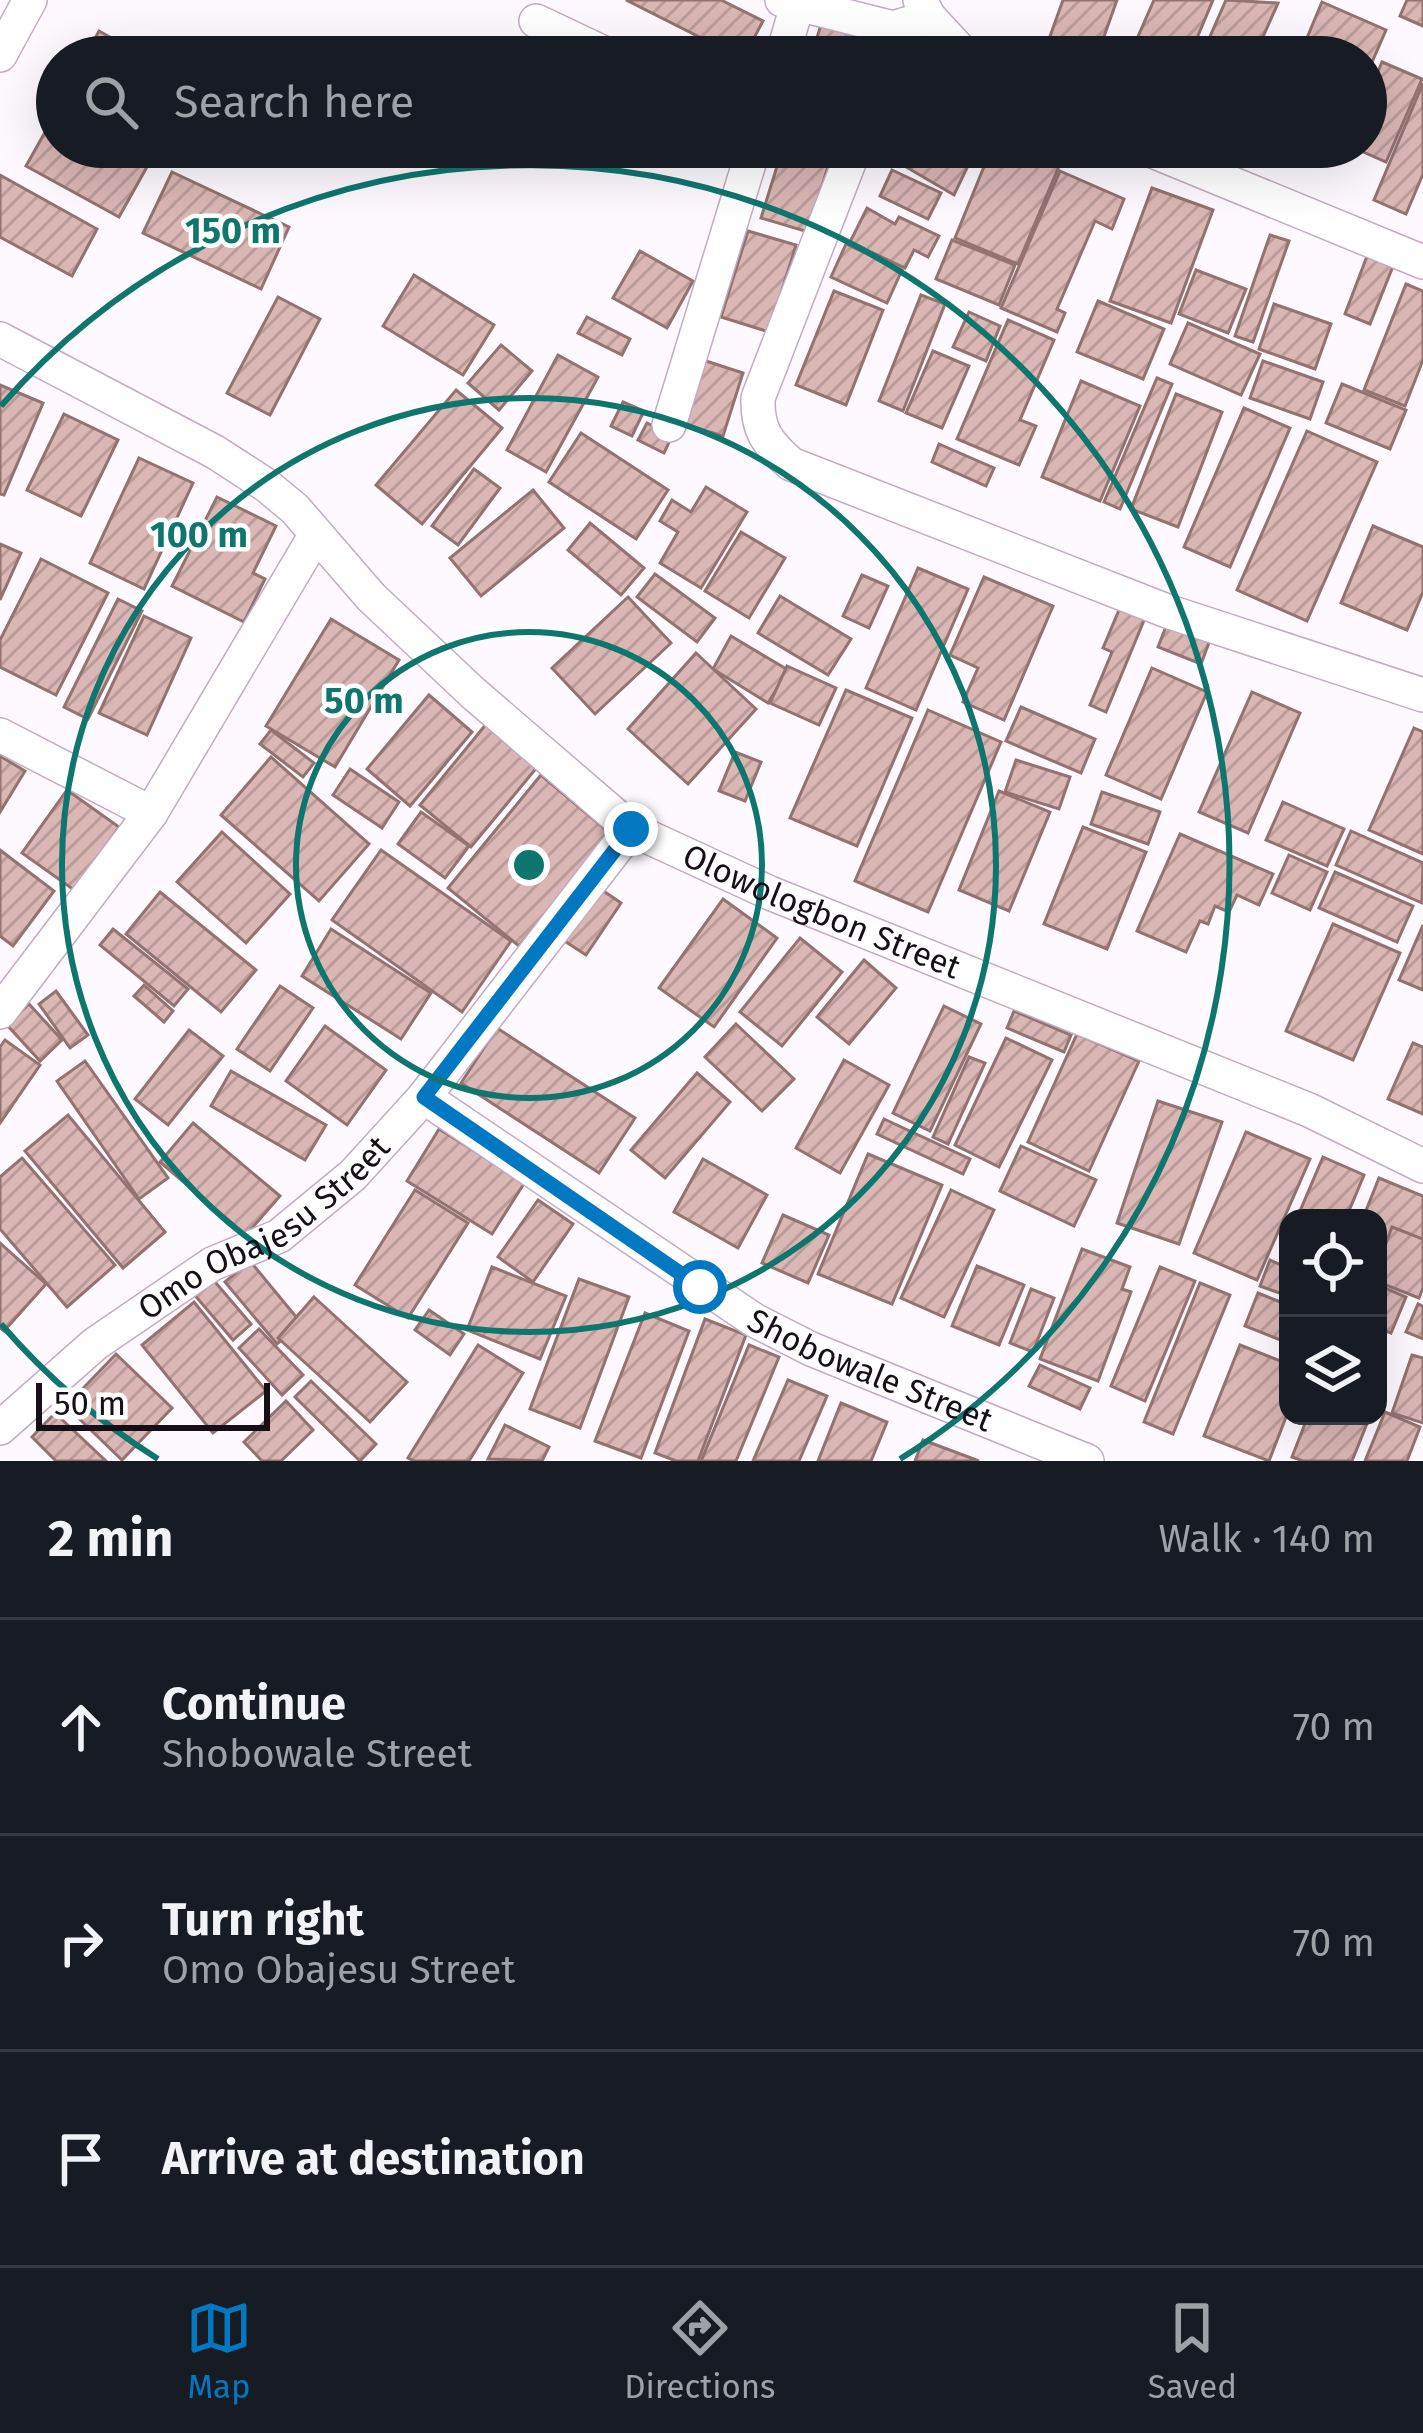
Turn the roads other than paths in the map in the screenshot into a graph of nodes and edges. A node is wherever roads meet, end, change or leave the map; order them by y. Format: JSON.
{"nodes":[{"id":1,"x":31,"y":0,"type":"edge"},
{"id":2,"x":789,"y":3,"type":"edge"},
{"id":3,"x":924,"y":9,"type":"edge"},
{"id":4,"x":536,"y":21,"type":"dead end"},
{"id":5,"x":568,"y":36,"type":"edge"},
{"id":6,"x":785,"y":36,"type":"edge"},
{"id":7,"x":908,"y":36,"type":"edge"},
{"id":8,"x":948,"y":36,"type":"edge"},
{"id":9,"x":0,"y":55,"type":"edge"},
{"id":10,"x":748,"y":168,"type":"edge"},
{"id":11,"x":847,"y":168,"type":"edge"},
{"id":12,"x":1194,"y":168,"type":"edge"},
{"id":13,"x":1423,"y":262,"type":"edge"},
{"id":14,"x":0,"y":339,"type":"edge"},
{"id":15,"x":669,"y":425,"type":"dead end"},
{"id":16,"x":315,"y":536,"type":"junction"},
{"id":17,"x":1423,"y":695,"type":"edge"},
{"id":18,"x":0,"y":735,"type":"edge"},
{"id":19,"x":151,"y":813,"type":"junction"},
{"id":20,"x":631,"y":829,"type":"junction"},
{"id":21,"x":0,"y":1012,"type":"edge"},
{"id":22,"x":424,"y":1097,"type":"junction"},
{"id":23,"x":1423,"y":1166,"type":"edge"},
{"id":24,"x":0,"y":1428,"type":"edge"},
{"id":25,"x":1087,"y":1461,"type":"edge"}],
"edges":[{"from":1,"to":9,"type":"street"},
{"from":2,"to":3,"type":"street"},
{"from":2,"to":6,"type":"street"},
{"from":3,"to":7,"type":"street"},
{"from":3,"to":8,"type":"street"},
{"from":4,"to":5,"type":"street"},
{"from":10,"to":15,"type":"street"},
{"from":11,"to":17,"type":"street"},
{"from":12,"to":13,"type":"street"},
{"from":14,"to":16,"type":"street","name":"Olowologbon Street"},
{"from":16,"to":19,"type":"street"},
{"from":16,"to":20,"type":"street","name":"Olowologbon Street"},
{"from":18,"to":19,"type":"street"},
{"from":19,"to":21,"type":"street"},
{"from":20,"to":22,"type":"street","name":"Omo Obajesu Street"},
{"from":20,"to":23,"type":"street","name":"Olowologbon Street"},
{"from":22,"to":24,"type":"street","name":"Omo Obajesu Street"},
{"from":22,"to":25,"type":"street","name":"Shobowale Street"}]}
